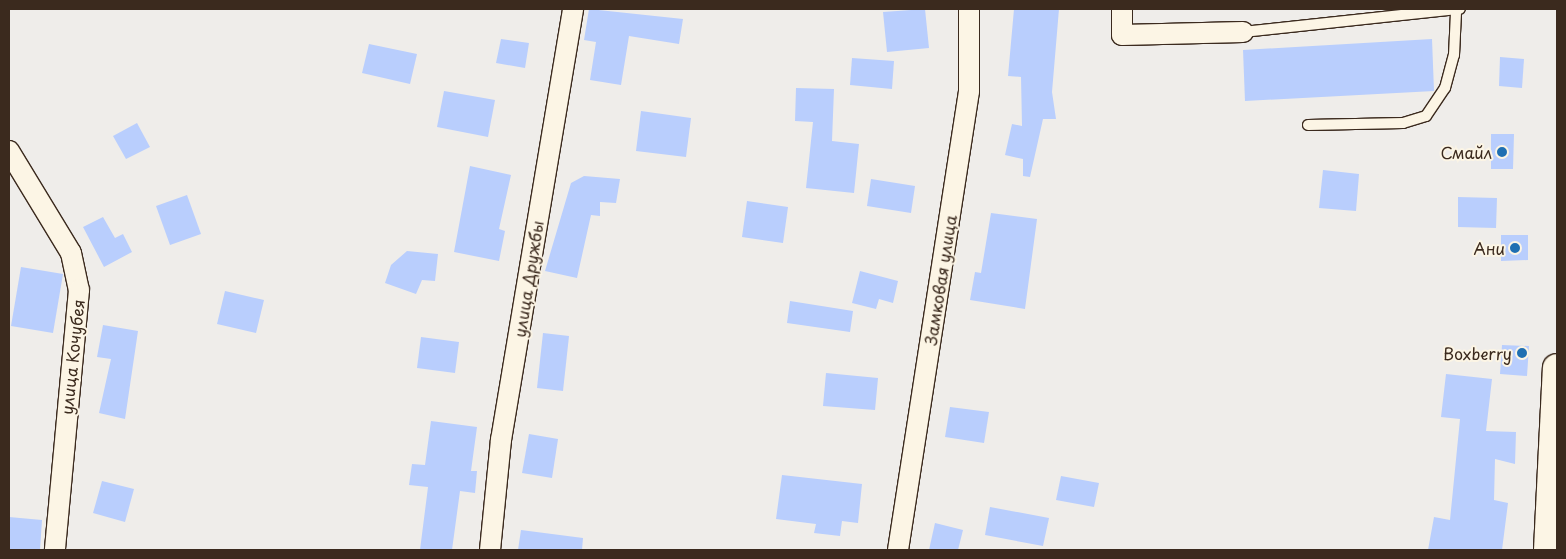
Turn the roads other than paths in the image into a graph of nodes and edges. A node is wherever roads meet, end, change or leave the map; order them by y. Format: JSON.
{"nodes":[{"id":1,"x":573,"y":9,"type":"edge"},
{"id":2,"x":969,"y":9,"type":"edge"},
{"id":3,"x":1122,"y":9,"type":"edge"},
{"id":4,"x":1458,"y":10,"type":"edge"},
{"id":5,"x":1243,"y":32,"type":"joint"},
{"id":6,"x":1308,"y":125,"type":"dead end"},
{"id":7,"x":9,"y":151,"type":"edge"},
{"id":8,"x":1557,"y":368,"type":"edge"},
{"id":9,"x":1554,"y":520,"type":"edge"},
{"id":10,"x":55,"y":550,"type":"edge"},
{"id":11,"x":490,"y":550,"type":"edge"},
{"id":12,"x":898,"y":550,"type":"edge"},
{"id":13,"x":1548,"y":550,"type":"edge"}],
"edges":[{"from":1,"to":11,"type":"street","name":"улица Дружбы"},
{"from":2,"to":12,"type":"street","name":"Замковая улица"},
{"from":3,"to":5,"type":"street"},
{"from":4,"to":5,"type":"lane"},
{"from":4,"to":6,"type":"lane"},
{"from":7,"to":10,"type":"street","name":"улица Кочубея"},
{"from":8,"to":9,"type":"main road"},
{"from":9,"to":13,"type":"main road"}]}
